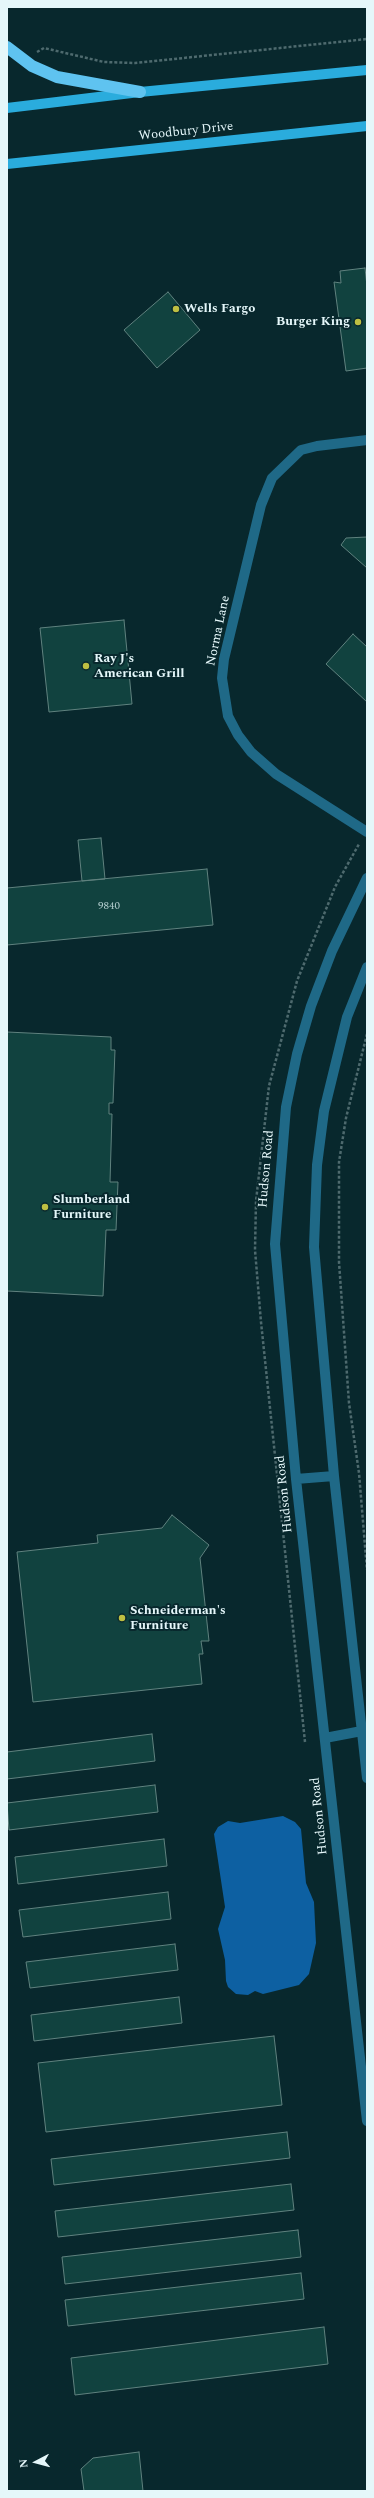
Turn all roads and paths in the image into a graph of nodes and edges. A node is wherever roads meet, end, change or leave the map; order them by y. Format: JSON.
{"nodes":[{"id":1,"x":367,"y":39,"type":"edge"},
{"id":2,"x":7,"y":47,"type":"edge"},
{"id":3,"x":33,"y":54,"type":"dead end"},
{"id":4,"x":367,"y":70,"type":"edge"},
{"id":5,"x":140,"y":92,"type":"junction"},
{"id":6,"x":7,"y":108,"type":"edge"},
{"id":7,"x":367,"y":126,"type":"edge"},
{"id":8,"x":7,"y":164,"type":"edge"},
{"id":9,"x":367,"y":440,"type":"edge"},
{"id":10,"x":367,"y":832,"type":"edge"},
{"id":11,"x":367,"y":878,"type":"edge"},
{"id":12,"x":367,"y":967,"type":"edge"},
{"id":13,"x":367,"y":1034,"type":"edge"},
{"id":14,"x":334,"y":1476,"type":"junction"},
{"id":15,"x":296,"y":1479,"type":"junction"},
{"id":16,"x":367,"y":1570,"type":"edge"},
{"id":17,"x":364,"y":1731,"type":"edge"},
{"id":18,"x":325,"y":1738,"type":"junction"},
{"id":19,"x":367,"y":1778,"type":"edge"},
{"id":20,"x":367,"y":2121,"type":"edge"}],
"edges":[{"from":1,"to":3,"type":"path"},
{"from":2,"to":5,"type":"highway"},
{"from":4,"to":5,"type":"main road"},
{"from":5,"to":6,"type":"main road"},
{"from":7,"to":8,"type":"main road","name":"Woodbury Drive"},
{"from":9,"to":10,"type":"street","name":"Norma Lane"},
{"from":11,"to":15,"type":"street","name":"Hudson Road"},
{"from":12,"to":14,"type":"street"},
{"from":13,"to":16,"type":"path"},
{"from":14,"to":15,"type":"street"},
{"from":14,"to":17,"type":"street"},
{"from":15,"to":18,"type":"street","name":"Hudson Road"},
{"from":17,"to":18,"type":"street"},
{"from":17,"to":19,"type":"street"},
{"from":18,"to":20,"type":"street","name":"Hudson Road"}]}
